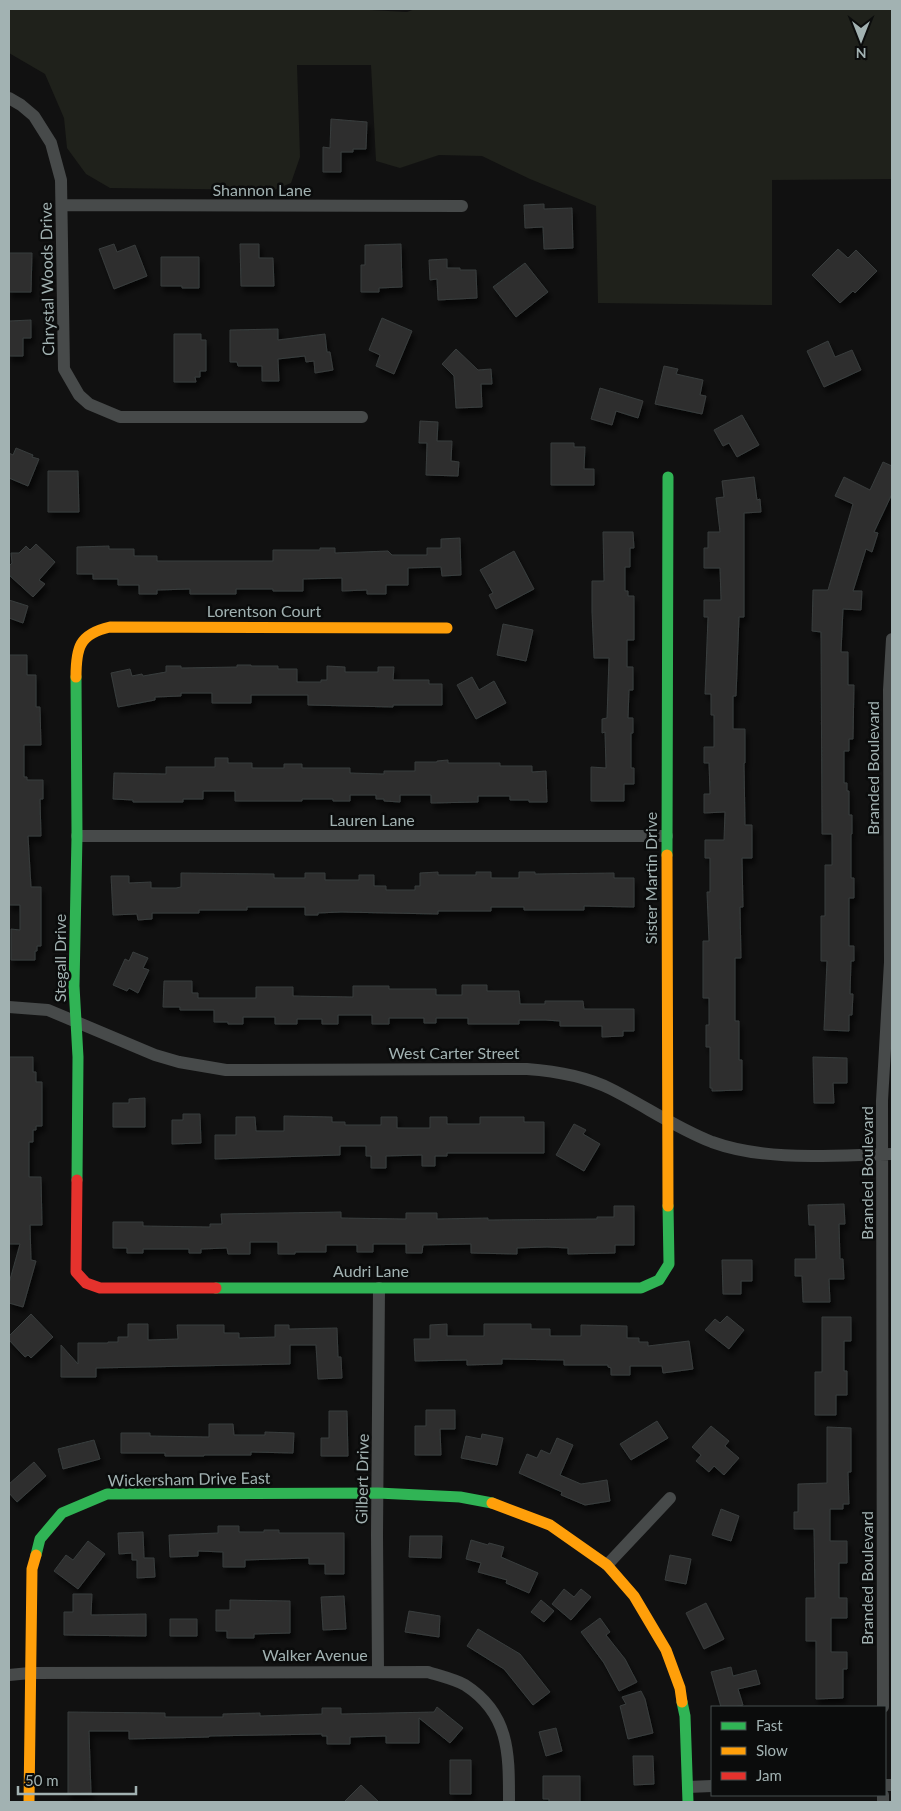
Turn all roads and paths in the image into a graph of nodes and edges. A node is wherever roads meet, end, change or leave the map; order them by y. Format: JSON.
{"nodes":[{"id":1,"x":9,"y":98,"type":"edge"},
{"id":2,"x":62,"y":206,"type":"junction"},
{"id":3,"x":462,"y":206,"type":"dead end"},
{"id":4,"x":362,"y":417,"type":"dead end"},
{"id":5,"x":668,"y":477,"type":"dead end"},
{"id":6,"x":447,"y":628,"type":"dead end"},
{"id":7,"x":84,"y":637,"type":"joint"},
{"id":8,"x":892,"y":639,"type":"edge"},
{"id":9,"x":78,"y":836,"type":"junction"},
{"id":10,"x":667,"y":836,"type":"junction"},
{"id":11,"x":9,"y":1007,"type":"edge"},
{"id":12,"x":77,"y":1022,"type":"junction"},
{"id":13,"x":667,"y":1121,"type":"junction"},
{"id":14,"x":888,"y":1154,"type":"edge"},
{"id":15,"x":662,"y":1278,"type":"joint"},
{"id":16,"x":80,"y":1280,"type":"joint"},
{"id":17,"x":379,"y":1288,"type":"junction"},
{"id":18,"x":888,"y":1386,"type":"edge"},
{"id":19,"x":378,"y":1493,"type":"junction"},
{"id":20,"x":670,"y":1498,"type":"dead end"},
{"id":21,"x":607,"y":1564,"type":"junction"},
{"id":22,"x":378,"y":1671,"type":"junction"},
{"id":23,"x":30,"y":1673,"type":"junction"},
{"id":24,"x":9,"y":1675,"type":"edge"},
{"id":25,"x":883,"y":1706,"type":"edge"},
{"id":26,"x":711,"y":1786,"type":"edge"},
{"id":27,"x":688,"y":1787,"type":"junction"},
{"id":28,"x":29,"y":1802,"type":"edge"},
{"id":29,"x":509,"y":1802,"type":"edge"},
{"id":30,"x":688,"y":1802,"type":"edge"}],
"edges":[{"from":1,"to":2,"type":"street","name":"Chrystal Woods Drive"},
{"from":2,"to":3,"type":"street","name":"Shannon Lane"},
{"from":2,"to":4,"type":"street","name":"Chrystal Woods Drive"},
{"from":5,"to":10,"type":"street","name":"Sister Martin Drive"},
{"from":6,"to":7,"type":"street","name":"Lorentson Court"},
{"from":7,"to":9,"type":"street","name":"Stegall Drive"},
{"from":8,"to":14,"type":"street","name":"Branded Boulevard"},
{"from":9,"to":10,"type":"street","name":"Lauren Lane"},
{"from":9,"to":12,"type":"street","name":"Stegall Drive"},
{"from":10,"to":13,"type":"street","name":"Sister Martin Drive"},
{"from":11,"to":12,"type":"street","name":"West Carter Street"},
{"from":12,"to":13,"type":"street","name":"West Carter Street"},
{"from":12,"to":16,"type":"street","name":"Stegall Drive"},
{"from":13,"to":14,"type":"street","name":"West Carter Street"},
{"from":13,"to":15,"type":"street","name":"Sister Martin Drive"},
{"from":14,"to":18,"type":"street","name":"Branded Boulevard"},
{"from":15,"to":17,"type":"street","name":"Audri Lane"},
{"from":16,"to":17,"type":"street","name":"Audri Lane"},
{"from":17,"to":19,"type":"street","name":"Gilbert Drive"},
{"from":18,"to":25,"type":"street","name":"Branded Boulevard"},
{"from":19,"to":21,"type":"street","name":"Wickersham Drive East"},
{"from":19,"to":22,"type":"street","name":"Gilbert Drive"},
{"from":19,"to":23,"type":"street","name":"Wickersham Drive East"},
{"from":20,"to":21,"type":"street"},
{"from":21,"to":27,"type":"street","name":"Wickersham Drive East"},
{"from":22,"to":23,"type":"street","name":"Walker Avenue"},
{"from":22,"to":29,"type":"street","name":"Walker Avenue"},
{"from":23,"to":24,"type":"street","name":"Walker Avenue"},
{"from":23,"to":28,"type":"street","name":"Wickersham Drive East"},
{"from":26,"to":27,"type":"street"},
{"from":27,"to":30,"type":"street","name":"Wickersham Drive East"}]}
